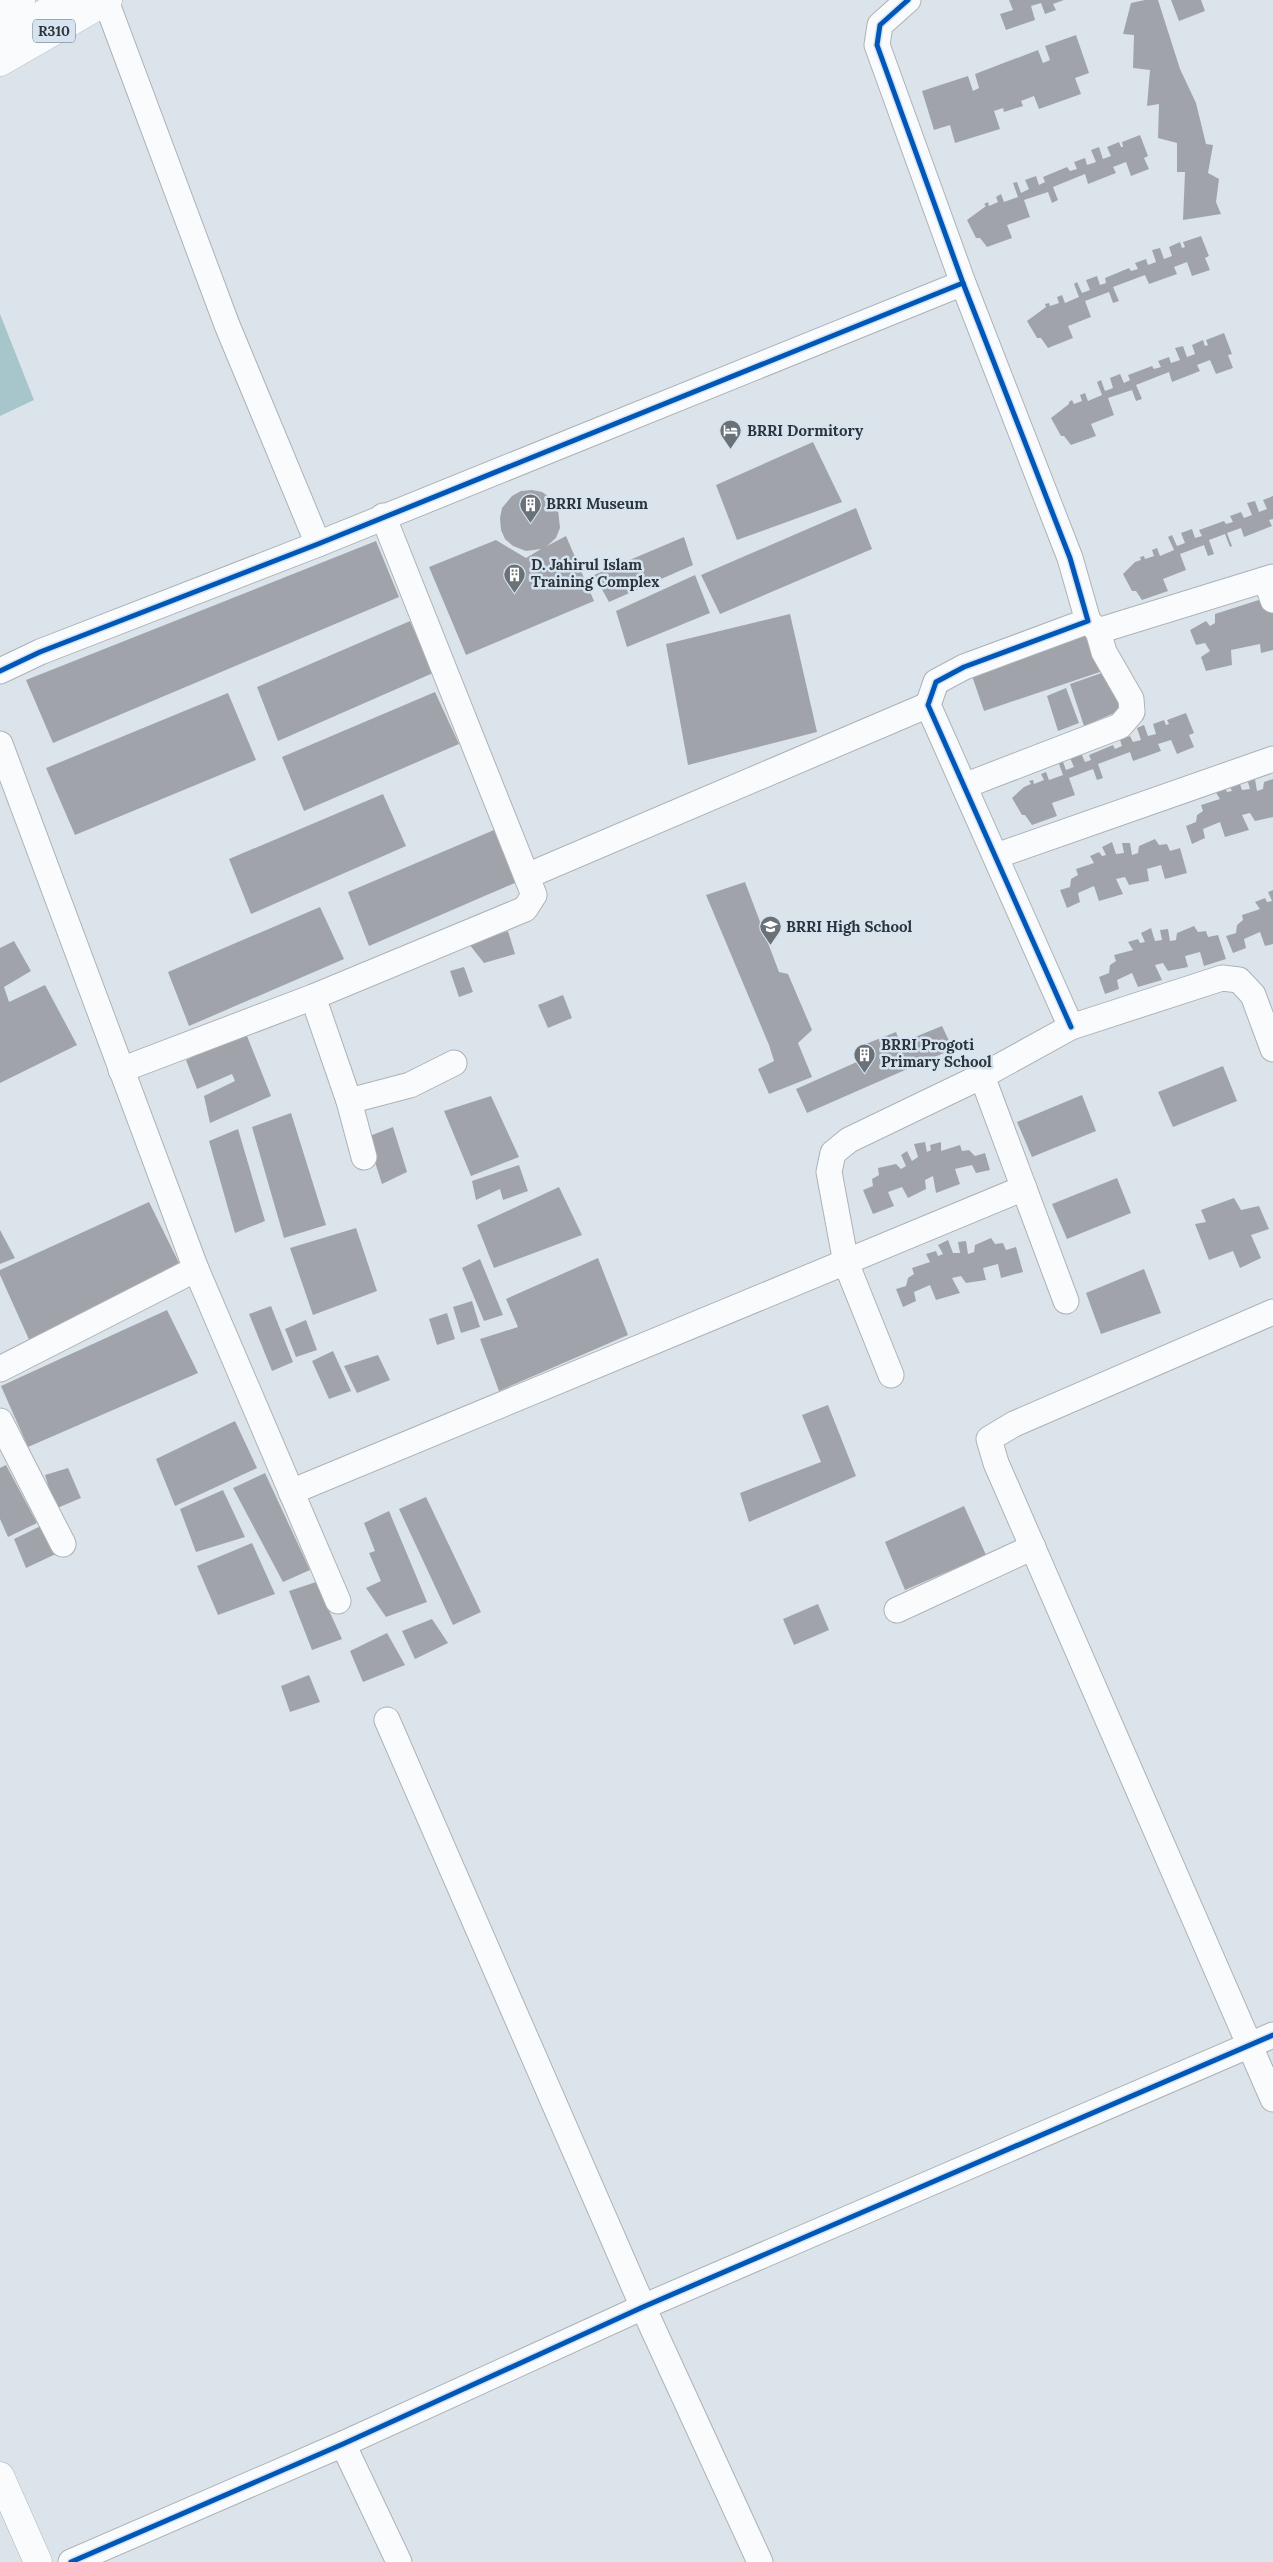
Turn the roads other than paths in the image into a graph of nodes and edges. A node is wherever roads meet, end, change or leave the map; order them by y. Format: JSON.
{"nodes":[{"id":1,"x":21,"y":0,"type":"edge"},
{"id":2,"x":66,"y":0,"type":"edge"},
{"id":3,"x":908,"y":0,"type":"edge"},
{"id":4,"x":107,"y":1,"type":"edge"},
{"id":5,"x":0,"y":12,"type":"edge"},
{"id":6,"x":0,"y":39,"type":"edge"},
{"id":7,"x":0,"y":62,"type":"edge"},
{"id":8,"x":963,"y":283,"type":"junction"},
{"id":9,"x":383,"y":516,"type":"junction"},
{"id":10,"x":318,"y":544,"type":"junction"},
{"id":11,"x":1271,"y":586,"type":"edge"},
{"id":12,"x":1093,"y":626,"type":"junction"},
{"id":13,"x":0,"y":671,"type":"edge"},
{"id":14,"x":928,"y":705,"type":"junction"},
{"id":15,"x":0,"y":744,"type":"edge"},
{"id":16,"x":1273,"y":758,"type":"edge"},
{"id":17,"x":964,"y":786,"type":"junction"},
{"id":18,"x":996,"y":856,"type":"junction"},
{"id":19,"x":527,"y":876,"type":"junction"},
{"id":20,"x":313,"y":997,"type":"junction"},
{"id":21,"x":1266,"y":1010,"type":"edge"},
{"id":22,"x":1071,"y":1027,"type":"junction"},
{"id":23,"x":1273,"y":1049,"type":"edge"},
{"id":24,"x":454,"y":1063,"type":"dead end"},
{"id":25,"x":121,"y":1070,"type":"junction"},
{"id":26,"x":982,"y":1076,"type":"junction"},
{"id":27,"x":349,"y":1101,"type":"junction"},
{"id":28,"x":364,"y":1157,"type":"dead end"},
{"id":29,"x":1024,"y":1188,"type":"junction"},
{"id":30,"x":846,"y":1263,"type":"junction"},
{"id":31,"x":196,"y":1269,"type":"junction"},
{"id":32,"x":1066,"y":1301,"type":"dead end"},
{"id":33,"x":1273,"y":1312,"type":"edge"},
{"id":34,"x":0,"y":1369,"type":"edge"},
{"id":35,"x":890,"y":1375,"type":"dead end"},
{"id":36,"x":0,"y":1421,"type":"edge"},
{"id":37,"x":291,"y":1492,"type":"junction"},
{"id":38,"x":63,"y":1544,"type":"dead end"},
{"id":39,"x":1033,"y":1546,"type":"junction"},
{"id":40,"x":338,"y":1601,"type":"dead end"},
{"id":41,"x":897,"y":1610,"type":"dead end"},
{"id":42,"x":387,"y":1720,"type":"dead end"},
{"id":43,"x":1273,"y":2035,"type":"edge"},
{"id":44,"x":1250,"y":2045,"type":"junction"},
{"id":45,"x":1273,"y":2099,"type":"edge"},
{"id":46,"x":643,"y":2307,"type":"junction"},
{"id":47,"x":344,"y":2444,"type":"junction"},
{"id":48,"x":0,"y":2476,"type":"edge"},
{"id":49,"x":38,"y":2562,"type":"edge"},
{"id":50,"x":72,"y":2562,"type":"edge"},
{"id":51,"x":398,"y":2562,"type":"edge"},
{"id":52,"x":760,"y":2562,"type":"edge"}],
"edges":[{"from":1,"to":5,"type":"main road"},
{"from":2,"to":6,"type":"main road"},
{"from":3,"to":8,"type":"street"},
{"from":4,"to":7,"type":"main road","number":"R310"},
{"from":4,"to":10,"type":"street"},
{"from":8,"to":9,"type":"street"},
{"from":8,"to":12,"type":"street"},
{"from":9,"to":10,"type":"street"},
{"from":9,"to":19,"type":"street"},
{"from":10,"to":13,"type":"street"},
{"from":11,"to":12,"type":"street"},
{"from":12,"to":14,"type":"street"},
{"from":12,"to":17,"type":"street"},
{"from":14,"to":17,"type":"street"},
{"from":14,"to":19,"type":"street"},
{"from":15,"to":25,"type":"street"},
{"from":16,"to":18,"type":"street"},
{"from":17,"to":18,"type":"street"},
{"from":18,"to":22,"type":"street"},
{"from":19,"to":20,"type":"street"},
{"from":20,"to":25,"type":"street"},
{"from":20,"to":27,"type":"street"},
{"from":21,"to":22,"type":"street"},
{"from":21,"to":23,"type":"street"},
{"from":22,"to":26,"type":"street"},
{"from":24,"to":27,"type":"street"},
{"from":25,"to":31,"type":"street"},
{"from":26,"to":29,"type":"street"},
{"from":26,"to":30,"type":"street"},
{"from":27,"to":28,"type":"street"},
{"from":29,"to":30,"type":"street"},
{"from":29,"to":32,"type":"street"},
{"from":30,"to":35,"type":"street"},
{"from":30,"to":37,"type":"street"},
{"from":31,"to":34,"type":"street"},
{"from":31,"to":37,"type":"street"},
{"from":33,"to":39,"type":"street"},
{"from":36,"to":38,"type":"street"},
{"from":37,"to":40,"type":"street"},
{"from":39,"to":41,"type":"street"},
{"from":39,"to":44,"type":"street"},
{"from":42,"to":46,"type":"street"},
{"from":43,"to":44,"type":"street"},
{"from":44,"to":45,"type":"street"},
{"from":44,"to":46,"type":"street"},
{"from":46,"to":47,"type":"street"},
{"from":46,"to":52,"type":"street"},
{"from":47,"to":50,"type":"street"},
{"from":47,"to":51,"type":"street"},
{"from":48,"to":49,"type":"main road"}]}
